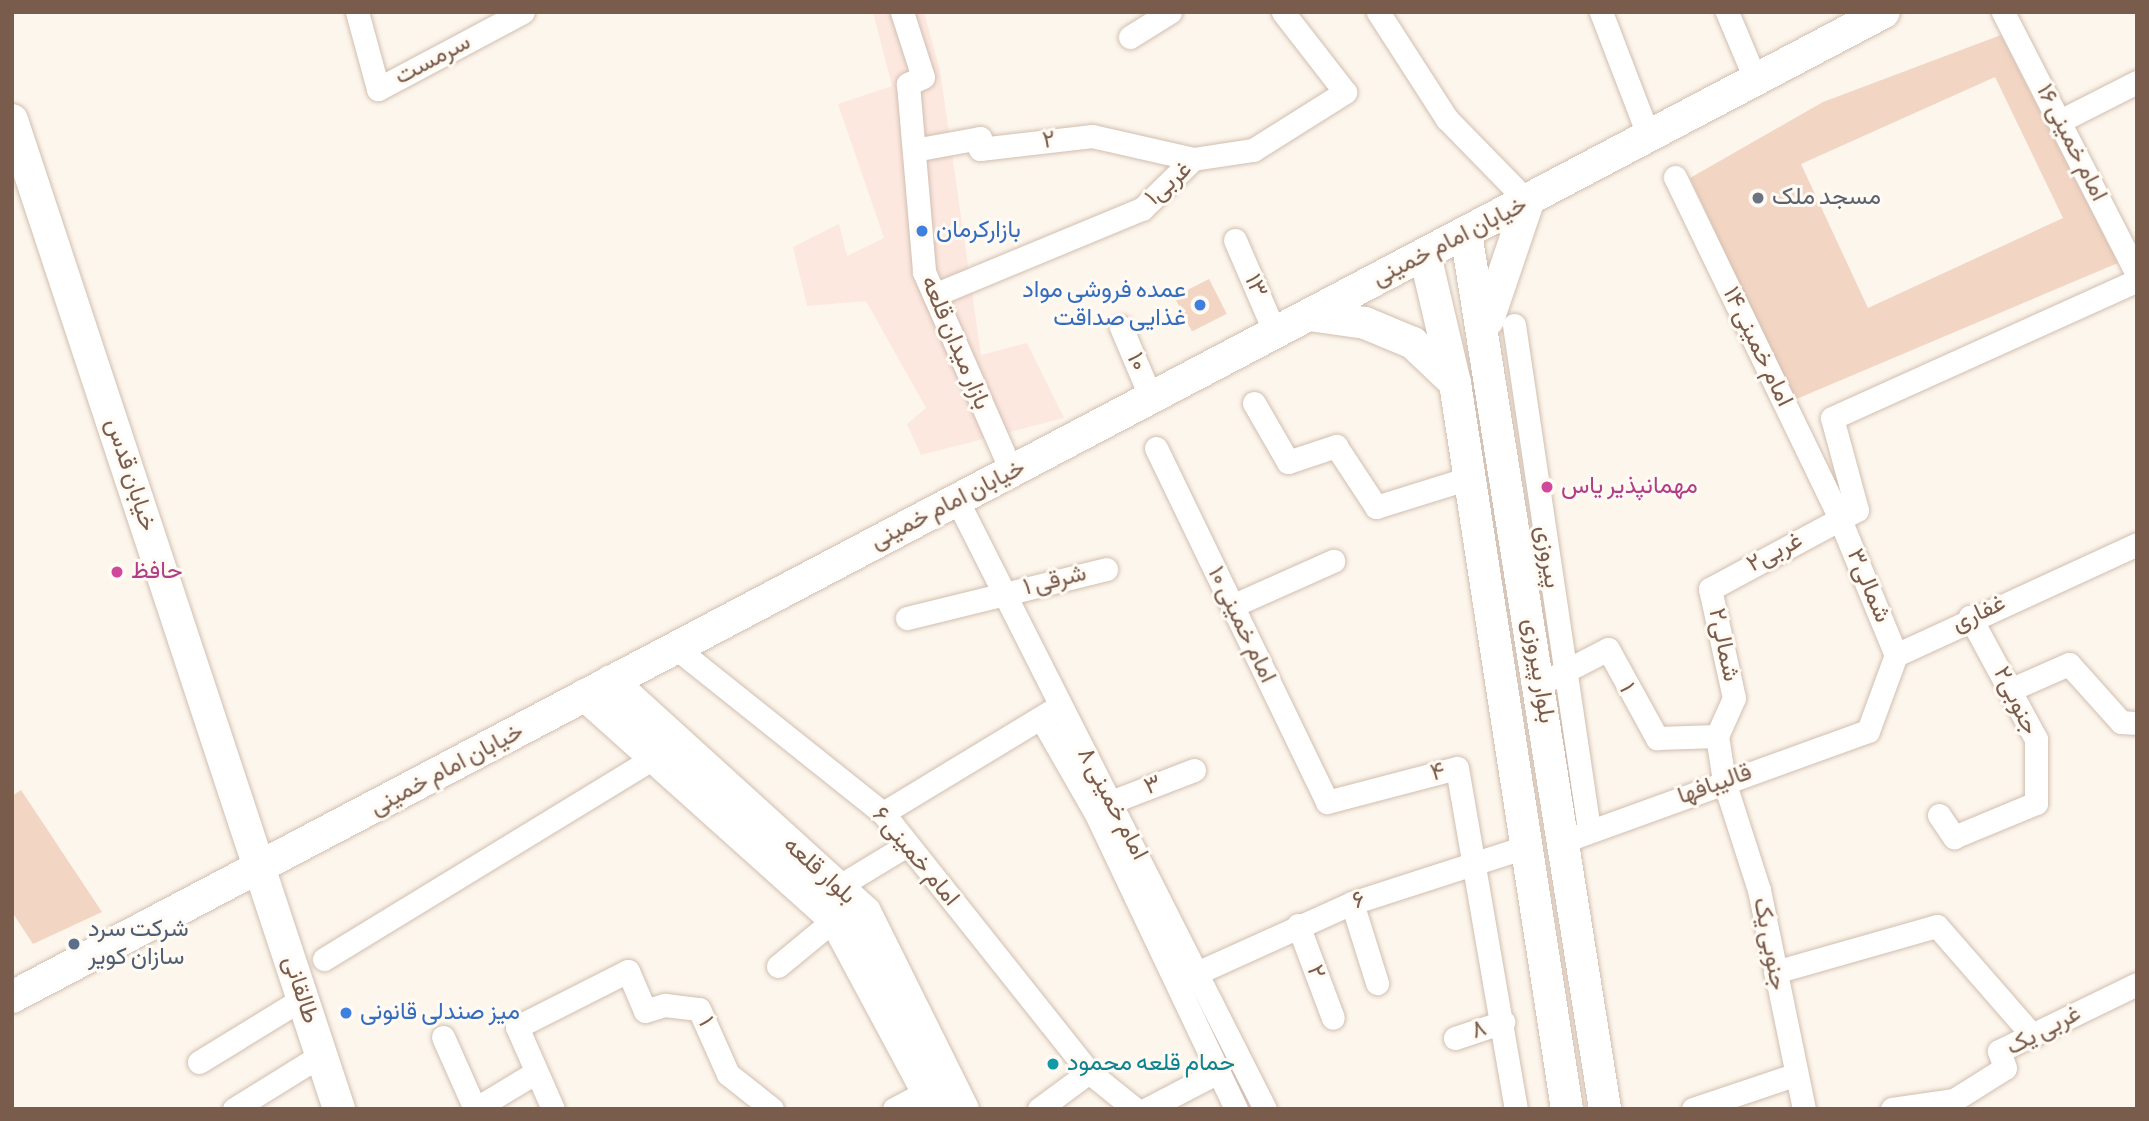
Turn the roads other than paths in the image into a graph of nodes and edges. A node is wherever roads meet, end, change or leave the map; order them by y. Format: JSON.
{"nodes":[{"id":1,"x":357,"y":12,"type":"edge"},
{"id":2,"x":523,"y":12,"type":"edge"},
{"id":3,"x":902,"y":12,"type":"edge"},
{"id":4,"x":1170,"y":12,"type":"edge"},
{"id":5,"x":1283,"y":12,"type":"edge"},
{"id":6,"x":1378,"y":12,"type":"edge"},
{"id":7,"x":1601,"y":12,"type":"edge"},
{"id":8,"x":1727,"y":12,"type":"edge"},
{"id":9,"x":2003,"y":12,"type":"edge"},
{"id":10,"x":1881,"y":13,"type":"edge"},
{"id":11,"x":1130,"y":37,"type":"dead end"},
{"id":12,"x":1756,"y":81,"type":"junction"},
{"id":13,"x":2137,"y":82,"type":"edge"},
{"id":14,"x":12,"y":120,"type":"edge"},
{"id":15,"x":2060,"y":121,"type":"junction"},
{"id":16,"x":1649,"y":137,"type":"junction"},
{"id":17,"x":914,"y":150,"type":"junction"},
{"id":18,"x":1193,"y":159,"type":"junction"},
{"id":19,"x":1675,"y":177,"type":"dead end"},
{"id":20,"x":1528,"y":202,"type":"junction"},
{"id":21,"x":1466,"y":233,"type":"junction"},
{"id":22,"x":1235,"y":240,"type":"dead end"},
{"id":23,"x":1425,"y":255,"type":"junction"},
{"id":24,"x":2137,"y":274,"type":"edge"},
{"id":25,"x":2137,"y":280,"type":"edge"},
{"id":26,"x":934,"y":295,"type":"junction"},
{"id":27,"x":1309,"y":315,"type":"junction"},
{"id":28,"x":1121,"y":327,"type":"dead end"},
{"id":29,"x":1500,"y":332,"type":"junction"},
{"id":30,"x":1275,"y":333,"type":"junction"},
{"id":31,"x":1456,"y":391,"type":"junction"},
{"id":32,"x":1496,"y":391,"type":"junction"},
{"id":33,"x":1151,"y":398,"type":"junction"},
{"id":34,"x":1254,"y":403,"type":"dead end"},
{"id":35,"x":1156,"y":448,"type":"dead end"},
{"id":36,"x":1012,"y":472,"type":"junction"},
{"id":37,"x":1466,"y":479,"type":"junction"},
{"id":38,"x":957,"y":500,"type":"junction"},
{"id":39,"x":1839,"y":517,"type":"junction"},
{"id":40,"x":2137,"y":544,"type":"edge"},
{"id":41,"x":1333,"y":561,"type":"dead end"},
{"id":42,"x":1106,"y":569,"type":"dead end"},
{"id":43,"x":1710,"y":589,"type":"joint"},
{"id":44,"x":1004,"y":594,"type":"junction"},
{"id":45,"x":1232,"y":606,"type":"junction"},
{"id":46,"x":1970,"y":617,"type":"junction"},
{"id":47,"x":907,"y":618,"type":"dead end"},
{"id":48,"x":676,"y":648,"type":"junction"},
{"id":49,"x":1896,"y":655,"type":"junction"},
{"id":50,"x":1552,"y":678,"type":"junction"},
{"id":51,"x":598,"y":688,"type":"junction"},
{"id":52,"x":2012,"y":689,"type":"junction"},
{"id":53,"x":1051,"y":712,"type":"junction"},
{"id":54,"x":2137,"y":723,"type":"edge"},
{"id":55,"x":1717,"y":736,"type":"junction"},
{"id":56,"x":650,"y":760,"type":"junction"},
{"id":57,"x":1194,"y":770,"type":"dead end"},
{"id":58,"x":1724,"y":782,"type":"junction"},
{"id":59,"x":1111,"y":802,"type":"junction"},
{"id":60,"x":1327,"y":802,"type":"joint"},
{"id":61,"x":883,"y":813,"type":"junction"},
{"id":62,"x":1939,"y":815,"type":"dead end"},
{"id":63,"x":1577,"y":835,"type":"junction"},
{"id":64,"x":907,"y":845,"type":"junction"},
{"id":65,"x":1525,"y":847,"type":"junction"},
{"id":66,"x":1474,"y":862,"type":"junction"},
{"id":67,"x":262,"y":870,"type":"junction"},
{"id":68,"x":836,"y":888,"type":"junction"},
{"id":69,"x":1352,"y":903,"type":"junction"},
{"id":70,"x":835,"y":919,"type":"junction"},
{"id":71,"x":1298,"y":925,"type":"junction"},
{"id":72,"x":324,"y":959,"type":"dead end"},
{"id":73,"x":778,"y":965,"type":"dead end"},
{"id":74,"x":1199,"y":972,"type":"junction"},
{"id":75,"x":1775,"y":972,"type":"junction"},
{"id":76,"x":1377,"y":983,"type":"dead end"},
{"id":77,"x":2137,"y":985,"type":"edge"},
{"id":78,"x":12,"y":997,"type":"edge"},
{"id":79,"x":302,"y":999,"type":"junction"},
{"id":80,"x":1333,"y":1018,"type":"dead end"},
{"id":81,"x":1503,"y":1022,"type":"junction"},
{"id":82,"x":2033,"y":1036,"type":"junction"},
{"id":83,"x":443,"y":1037,"type":"dead end"},
{"id":84,"x":1455,"y":1038,"type":"dead end"},
{"id":85,"x":321,"y":1055,"type":"junction"},
{"id":86,"x":199,"y":1062,"type":"dead end"},
{"id":87,"x":1089,"y":1072,"type":"junction"},
{"id":88,"x":1218,"y":1072,"type":"junction"},
{"id":89,"x":533,"y":1074,"type":"junction"},
{"id":90,"x":1794,"y":1075,"type":"junction"},
{"id":91,"x":932,"y":1100,"type":"edge"},
{"id":92,"x":234,"y":1109,"type":"edge"},
{"id":93,"x":339,"y":1109,"type":"edge"},
{"id":94,"x":475,"y":1109,"type":"edge"},
{"id":95,"x":552,"y":1109,"type":"edge"},
{"id":96,"x":772,"y":1109,"type":"edge"},
{"id":97,"x":894,"y":1109,"type":"edge"},
{"id":98,"x":962,"y":1109,"type":"edge"},
{"id":99,"x":1039,"y":1109,"type":"edge"},
{"id":100,"x":1135,"y":1109,"type":"edge"},
{"id":101,"x":1147,"y":1109,"type":"edge"},
{"id":102,"x":1236,"y":1109,"type":"edge"},
{"id":103,"x":1265,"y":1109,"type":"edge"},
{"id":104,"x":1516,"y":1109,"type":"edge"},
{"id":105,"x":1567,"y":1109,"type":"edge"},
{"id":106,"x":1605,"y":1109,"type":"edge"},
{"id":107,"x":1693,"y":1109,"type":"edge"},
{"id":108,"x":1804,"y":1109,"type":"edge"},
{"id":109,"x":1892,"y":1109,"type":"edge"}],
"edges":[{"from":1,"to":2,"type":"street","name":"سرمست"},
{"from":3,"to":17,"type":"street","name":"بازار میدان قلعه"},
{"from":4,"to":11,"type":"street"},
{"from":5,"to":18,"type":"street","name":"غربی۱"},
{"from":6,"to":20,"type":"street"},
{"from":7,"to":16,"type":"street"},
{"from":8,"to":12,"type":"street"},
{"from":9,"to":15,"type":"street","name":"امام خمینی ۱۶"},
{"from":10,"to":12,"type":"main road","name":"خیابان امام خمینی"},
{"from":12,"to":16,"type":"main road","name":"خیابان امام خمینی"},
{"from":13,"to":15,"type":"street"},
{"from":14,"to":67,"type":"main road","name":"خیابان قدس"},
{"from":15,"to":24,"type":"street","name":"امام خمینی ۱۶"},
{"from":16,"to":20,"type":"main road","name":"خیابان امام خمینی"},
{"from":17,"to":18,"type":"street","name":"۲"},
{"from":17,"to":26,"type":"street","name":"بازار میدان قلعه"},
{"from":18,"to":26,"type":"street","name":"غربی۱"},
{"from":19,"to":39,"type":"street","name":"امام خمینی ۱۴"},
{"from":20,"to":21,"type":"main road","name":"خیابان امام خمینی"},
{"from":20,"to":29,"type":"main road"},
{"from":21,"to":23,"type":"main road","name":"خیابان امام خمینی"},
{"from":21,"to":29,"type":"main road","name":"بلوار پیروزی"},
{"from":22,"to":30,"type":"street","name":"۱۳"},
{"from":23,"to":27,"type":"main road","name":"خیابان امام خمینی"},
{"from":23,"to":31,"type":"main road","name":"بلوار پیروزی"},
{"from":25,"to":39,"type":"street"},
{"from":26,"to":36,"type":"street","name":"بازار میدان قلعه"},
{"from":27,"to":30,"type":"main road","name":"خیابان امام خمینی"},
{"from":27,"to":31,"type":"main road"},
{"from":28,"to":33,"type":"street","name":"۱۰"},
{"from":29,"to":32,"type":"main road","name":"بلوار پیروزی"},
{"from":29,"to":50,"type":"street","name":"پیروزی"},
{"from":30,"to":33,"type":"main road","name":"خیابان امام خمینی"},
{"from":31,"to":32,"type":"main road"},
{"from":31,"to":37,"type":"main road","name":"بلوار پیروزی"},
{"from":32,"to":50,"type":"main road","name":"بلوار پیروزی"},
{"from":33,"to":36,"type":"main road","name":"خیابان امام خمینی"},
{"from":34,"to":37,"type":"street"},
{"from":35,"to":45,"type":"street","name":"امام خمینی ۱۰"},
{"from":36,"to":38,"type":"main road","name":"خیابان امام خمینی"},
{"from":37,"to":65,"type":"main road","name":"بلوار پیروزی"},
{"from":38,"to":44,"type":"street","name":"امام خمینی ۸"},
{"from":38,"to":48,"type":"main road","name":"خیابان امام خمینی"},
{"from":39,"to":43,"type":"street","name":"غربی۲"},
{"from":39,"to":49,"type":"street","name":"شمالی۳"},
{"from":40,"to":46,"type":"street","name":"غفاری"},
{"from":41,"to":45,"type":"street"},
{"from":42,"to":44,"type":"street","name":"۱ شرقی"},
{"from":43,"to":55,"type":"street","name":"شمالی۲"},
{"from":44,"to":47,"type":"street","name":"۱ شرقی"},
{"from":44,"to":53,"type":"street","name":"امام خمینی ۸"},
{"from":45,"to":60,"type":"street","name":"امام خمینی ۱۰"},
{"from":46,"to":49,"type":"street","name":"غفاری"},
{"from":46,"to":52,"type":"street","name":"جنوبی۲"},
{"from":48,"to":51,"type":"main road","name":"خیابان امام خمینی"},
{"from":48,"to":61,"type":"street","name":"امام خمینی ۶"},
{"from":49,"to":58,"type":"street","name":"قالیبافها"},
{"from":50,"to":55,"type":"street","name":"۱"},
{"from":50,"to":63,"type":"main road","name":"بلوار پیروزی"},
{"from":51,"to":56,"type":"main road","name":"بلوار قلعه"},
{"from":51,"to":67,"type":"main road","name":"خیابان امام خمینی"},
{"from":51,"to":68,"type":"main road","name":"بلوار قلعه"},
{"from":52,"to":54,"type":"street"},
{"from":52,"to":62,"type":"street","name":"جنوبی۲"},
{"from":53,"to":59,"type":"street","name":"امام خمینی ۸"},
{"from":53,"to":61,"type":"street"},
{"from":53,"to":88,"type":"street"},
{"from":55,"to":58,"type":"street"},
{"from":56,"to":70,"type":"main road","name":"بلوار قلعه"},
{"from":56,"to":72,"type":"street"},
{"from":57,"to":59,"type":"street","name":"۳"},
{"from":58,"to":63,"type":"street","name":"قالیبافها"},
{"from":58,"to":75,"type":"street","name":"جنوبی یک"},
{"from":59,"to":74,"type":"street","name":"امام خمینی ۸"},
{"from":60,"to":66,"type":"street","name":"۴"},
{"from":61,"to":64,"type":"street","name":"امام خمینی ۶"},
{"from":63,"to":106,"type":"main road","name":"بلوار پیروزی"},
{"from":64,"to":68,"type":"street"},
{"from":64,"to":87,"type":"street","name":"امام خمینی ۶"},
{"from":65,"to":66,"type":"street","name":"۶"},
{"from":65,"to":105,"type":"main road","name":"بلوار پیروزی"},
{"from":66,"to":69,"type":"street","name":"۶"},
{"from":66,"to":81,"type":"street"},
{"from":67,"to":78,"type":"main road","name":"خیابان امام خمینی"},
{"from":67,"to":79,"type":"main road","name":"طالقانی"},
{"from":68,"to":98,"type":"main road","name":"بلوار قلعه"},
{"from":69,"to":71,"type":"street","name":"۶"},
{"from":69,"to":76,"type":"street"},
{"from":70,"to":73,"type":"street"},
{"from":70,"to":91,"type":"main road","name":"بلوار قلعه"},
{"from":71,"to":74,"type":"street","name":"۶"},
{"from":71,"to":80,"type":"street","name":"۲"},
{"from":74,"to":103,"type":"street","name":"امام خمینی ۸"},
{"from":75,"to":82,"type":"street"},
{"from":75,"to":90,"type":"street","name":"جنوبی یک"},
{"from":77,"to":82,"type":"street","name":"غربی یک"},
{"from":79,"to":85,"type":"main road","name":"طالقانی"},
{"from":79,"to":86,"type":"street"},
{"from":81,"to":84,"type":"street","name":"۸"},
{"from":81,"to":104,"type":"street"},
{"from":82,"to":109,"type":"street","name":"غربی یک"},
{"from":83,"to":94,"type":"street"},
{"from":85,"to":92,"type":"street"},
{"from":85,"to":93,"type":"main road","name":"طالقانی"},
{"from":87,"to":99,"type":"street"},
{"from":87,"to":100,"type":"street","name":"امام خمینی ۶"},
{"from":88,"to":101,"type":"street"},
{"from":88,"to":102,"type":"street"},
{"from":89,"to":94,"type":"street"},
{"from":89,"to":95,"type":"street"},
{"from":89,"to":96,"type":"street","name":"۱"},
{"from":90,"to":107,"type":"street"},
{"from":90,"to":108,"type":"street","name":"جنوبی یک"},
{"from":91,"to":97,"type":"street"}]}
